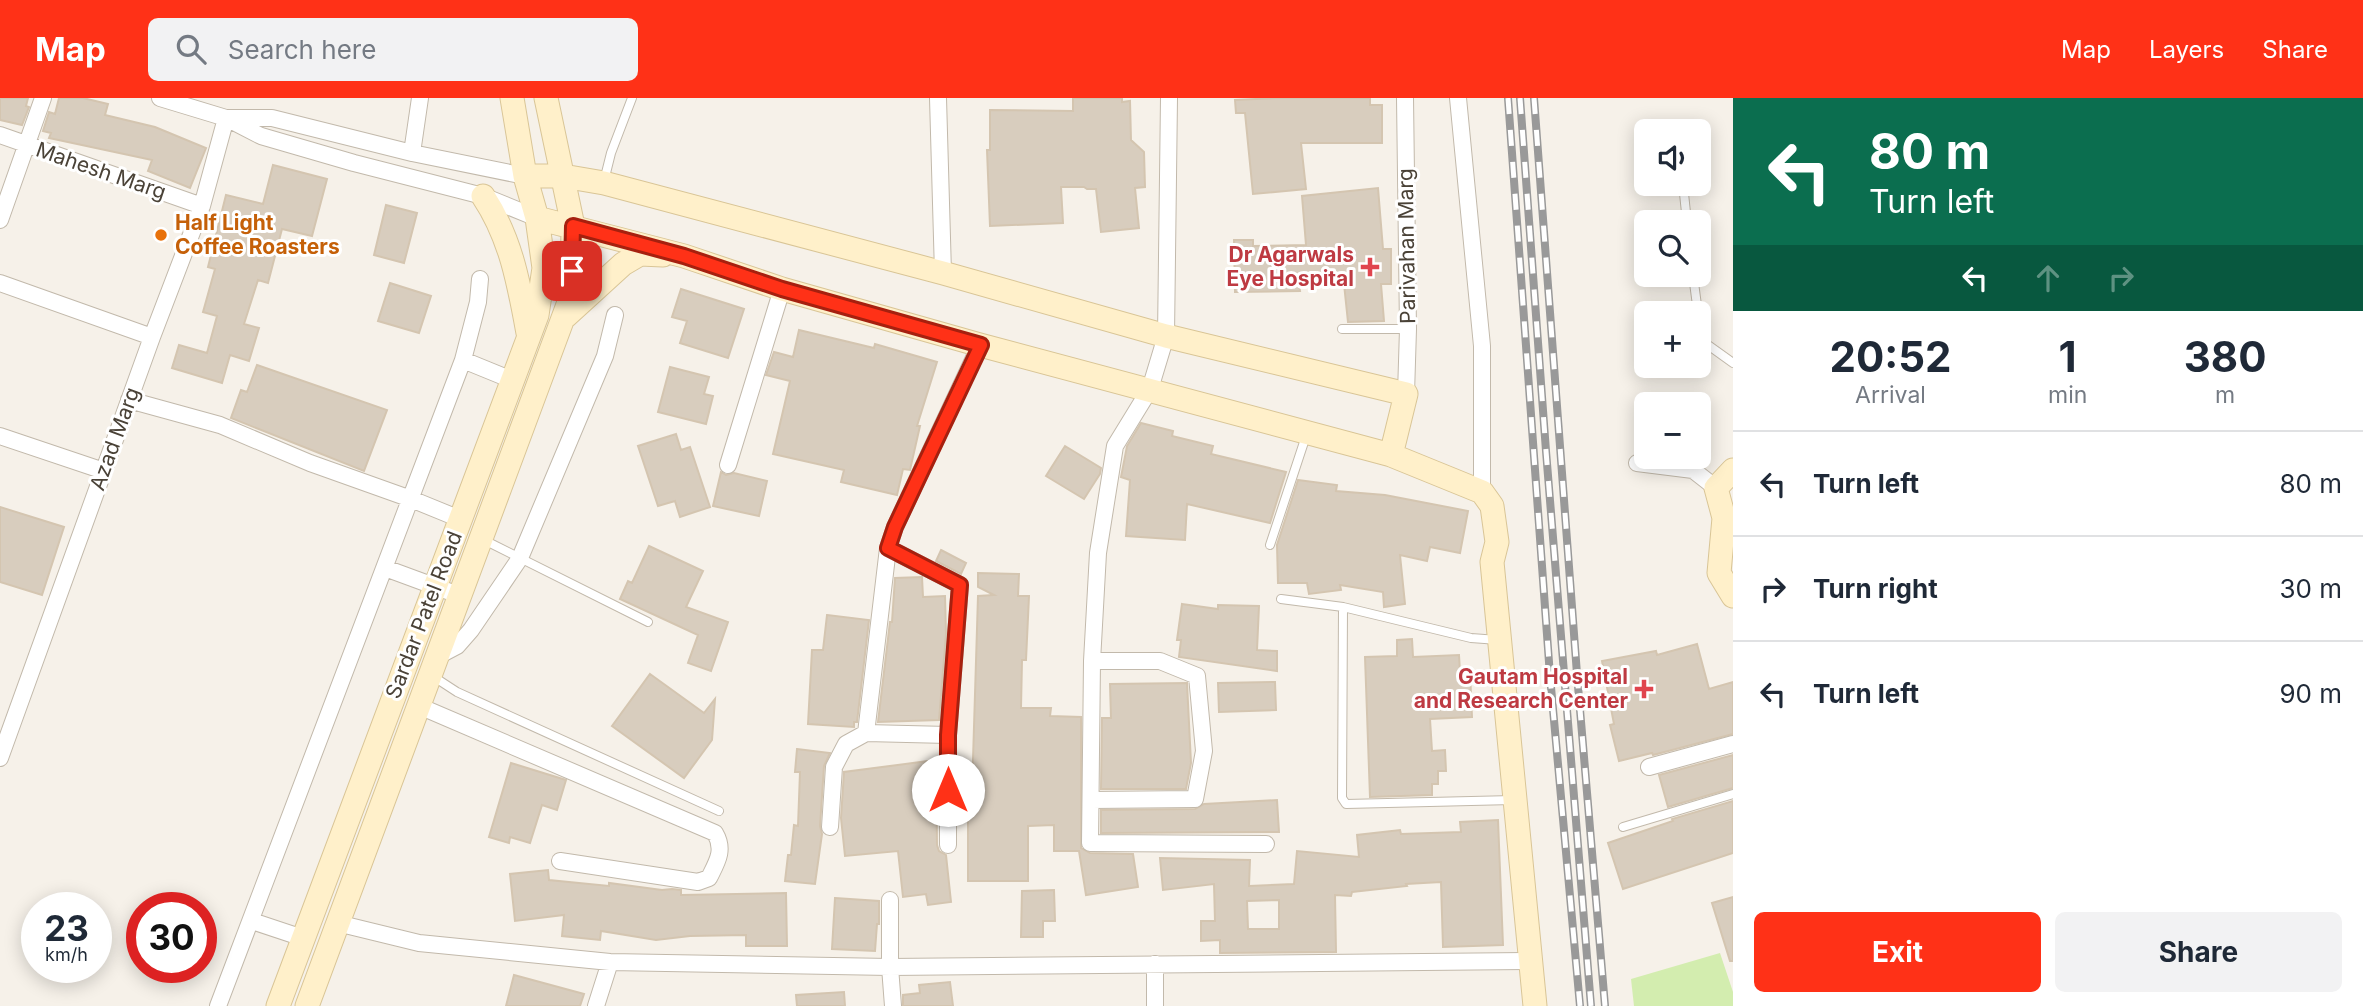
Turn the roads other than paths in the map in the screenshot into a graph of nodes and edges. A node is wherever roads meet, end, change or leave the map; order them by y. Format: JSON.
{"nodes":[{"id":1,"x":43,"y":98,"type":"edge"},
{"id":2,"x":160,"y":98,"type":"edge"},
{"id":3,"x":420,"y":98,"type":"edge"},
{"id":4,"x":512,"y":98,"type":"edge"},
{"id":5,"x":545,"y":98,"type":"edge"},
{"id":6,"x":632,"y":98,"type":"edge"},
{"id":7,"x":938,"y":98,"type":"edge"},
{"id":8,"x":1169,"y":98,"type":"edge"},
{"id":9,"x":1405,"y":98,"type":"edge"},
{"id":10,"x":1458,"y":98,"type":"edge"},
{"id":11,"x":226,"y":118,"type":"junction"},
{"id":12,"x":0,"y":135,"type":"edge"},
{"id":13,"x":27,"y":145,"type":"junction"},
{"id":14,"x":412,"y":153,"type":"junction"},
{"id":15,"x":525,"y":176,"type":"junction"},
{"id":16,"x":563,"y":176,"type":"junction"},
{"id":17,"x":604,"y":183,"type":"junction"},
{"id":18,"x":483,"y":196,"type":"junction"},
{"id":19,"x":202,"y":206,"type":"junction"},
{"id":20,"x":537,"y":218,"type":"junction"},
{"id":21,"x":0,"y":220,"type":"edge"},
{"id":22,"x":573,"y":226,"type":"junction"},
{"id":23,"x":684,"y":256,"type":"junction"},
{"id":24,"x":943,"y":273,"type":"junction"},
{"id":25,"x":480,"y":279,"type":"dead end"},
{"id":26,"x":0,"y":283,"type":"edge"},
{"id":27,"x":782,"y":289,"type":"junction"},
{"id":28,"x":615,"y":315,"type":"dead end"},
{"id":29,"x":564,"y":318,"type":"junction"},
{"id":30,"x":1342,"y":329,"type":"dead end"},
{"id":31,"x":1408,"y":329,"type":"junction"},
{"id":32,"x":529,"y":336,"type":"junction"},
{"id":33,"x":1166,"y":336,"type":"junction"},
{"id":34,"x":152,"y":337,"type":"junction"},
{"id":35,"x":981,"y":345,"type":"junction"},
{"id":36,"x":1711,"y":347,"type":"edge"},
{"id":37,"x":463,"y":360,"type":"junction"},
{"id":38,"x":1733,"y":363,"type":"edge"},
{"id":39,"x":512,"y":380,"type":"junction"},
{"id":40,"x":1150,"y":389,"type":"junction"},
{"id":41,"x":1406,"y":394,"type":"junction"},
{"id":42,"x":129,"y":400,"type":"junction"},
{"id":43,"x":1307,"y":433,"type":"junction"},
{"id":44,"x":0,"y":436,"type":"edge"},
{"id":45,"x":1391,"y":455,"type":"junction"},
{"id":46,"x":728,"y":465,"type":"dead end"},
{"id":47,"x":1685,"y":469,"type":"edge"},
{"id":48,"x":1733,"y":470,"type":"edge"},
{"id":49,"x":104,"y":471,"type":"junction"},
{"id":50,"x":1716,"y":488,"type":"junction"},
{"id":51,"x":1482,"y":492,"type":"junction"},
{"id":52,"x":411,"y":499,"type":"junction"},
{"id":53,"x":460,"y":519,"type":"junction"},
{"id":54,"x":482,"y":539,"type":"junction"},
{"id":55,"x":1270,"y":545,"type":"dead end"},
{"id":56,"x":888,"y":548,"type":"junction"},
{"id":57,"x":520,"y":558,"type":"junction"},
{"id":58,"x":385,"y":568,"type":"junction"},
{"id":59,"x":436,"y":585,"type":"junction"},
{"id":60,"x":461,"y":596,"type":"junction"},
{"id":61,"x":1733,"y":596,"type":"edge"},
{"id":62,"x":1281,"y":599,"type":"dead end"},
{"id":63,"x":1343,"y":607,"type":"junction"},
{"id":64,"x":648,"y":622,"type":"dead end"},
{"id":65,"x":420,"y":627,"type":"junction"},
{"id":66,"x":1500,"y":640,"type":"junction"},
{"id":67,"x":438,"y":656,"type":"junction"},
{"id":68,"x":1092,"y":661,"type":"junction"},
{"id":69,"x":419,"y":706,"type":"junction"},
{"id":70,"x":866,"y":733,"type":"junction"},
{"id":71,"x":948,"y":735,"type":"junction"},
{"id":72,"x":1733,"y":744,"type":"edge"},
{"id":73,"x":0,"y":758,"type":"edge"},
{"id":74,"x":1650,"y":768,"type":"dead end"},
{"id":75,"x":1733,"y":793,"type":"edge"},
{"id":76,"x":1091,"y":800,"type":"junction"},
{"id":77,"x":1516,"y":800,"type":"junction"},
{"id":78,"x":719,"y":811,"type":"dead end"},
{"id":79,"x":830,"y":827,"type":"dead end"},
{"id":80,"x":1623,"y":827,"type":"dead end"},
{"id":81,"x":1266,"y":844,"type":"dead end"},
{"id":82,"x":948,"y":845,"type":"dead end"},
{"id":83,"x":560,"y":861,"type":"dead end"},
{"id":84,"x":890,"y":900,"type":"dead end"},
{"id":85,"x":252,"y":921,"type":"junction"},
{"id":86,"x":337,"y":923,"type":"junction"},
{"id":87,"x":303,"y":938,"type":"junction"},
{"id":88,"x":1531,"y":961,"type":"junction"},
{"id":89,"x":610,"y":962,"type":"junction"},
{"id":90,"x":1155,"y":964,"type":"junction"},
{"id":91,"x":890,"y":967,"type":"junction"},
{"id":92,"x":218,"y":1006,"type":"edge"},
{"id":93,"x":278,"y":1006,"type":"edge"},
{"id":94,"x":307,"y":1006,"type":"edge"},
{"id":95,"x":596,"y":1006,"type":"edge"},
{"id":96,"x":893,"y":1006,"type":"edge"},
{"id":97,"x":1155,"y":1006,"type":"edge"},
{"id":98,"x":1535,"y":1006,"type":"edge"}],
"edges":[{"from":1,"to":13,"type":"street"},
{"from":2,"to":11,"type":"street"},
{"from":3,"to":14,"type":"street"},
{"from":4,"to":15,"type":"street","name":"Sardar Patel Road"},
{"from":5,"to":16,"type":"street","name":"Sardar Patel Road"},
{"from":6,"to":17,"type":"lane"},
{"from":7,"to":24,"type":"street"},
{"from":8,"to":33,"type":"street"},
{"from":9,"to":31,"type":"street","name":"Parivahan Marg"},
{"from":10,"to":51,"type":"street"},
{"from":11,"to":14,"type":"street"},
{"from":11,"to":18,"type":"street"},
{"from":11,"to":19,"type":"street","name":"Azad Marg"},
{"from":12,"to":13,"type":"street","name":"Mahesh Marg"},
{"from":13,"to":19,"type":"street","name":"Mahesh Marg"},
{"from":13,"to":21,"type":"street"},
{"from":14,"to":15,"type":"street"},
{"from":15,"to":16,"type":"street"},
{"from":15,"to":20,"type":"street","name":"Sardar Patel Road"},
{"from":16,"to":17,"type":"street"},
{"from":16,"to":22,"type":"street","name":"Sardar Patel Road"},
{"from":17,"to":24,"type":"street"},
{"from":18,"to":20,"type":"street"},
{"from":18,"to":32,"type":"street"},
{"from":19,"to":34,"type":"street","name":"Azad Marg"},
{"from":20,"to":22,"type":"street"},
{"from":20,"to":32,"type":"street","name":"Sardar Patel Road"},
{"from":22,"to":23,"type":"street"},
{"from":22,"to":29,"type":"street","name":"Sardar Patel Road"},
{"from":23,"to":27,"type":"street"},
{"from":23,"to":29,"type":"street"},
{"from":24,"to":33,"type":"street"},
{"from":25,"to":37,"type":"street"},
{"from":26,"to":34,"type":"street"},
{"from":27,"to":35,"type":"street"},
{"from":27,"to":46,"type":"street"},
{"from":28,"to":57,"type":"street"},
{"from":29,"to":54,"type":"street","name":"Sardar Patel Road"},
{"from":30,"to":31,"type":"lane"},
{"from":31,"to":41,"type":"street","name":"Parivahan Marg"},
{"from":32,"to":39,"type":"street","name":"Sardar Patel Road"},
{"from":33,"to":40,"type":"street"},
{"from":33,"to":41,"type":"street"},
{"from":34,"to":42,"type":"street","name":"Azad Marg"},
{"from":35,"to":40,"type":"street"},
{"from":35,"to":56,"type":"street"},
{"from":36,"to":38,"type":"lane"},
{"from":37,"to":39,"type":"street"},
{"from":37,"to":52,"type":"street"},
{"from":39,"to":53,"type":"street","name":"Sardar Patel Road"},
{"from":40,"to":43,"type":"street"},
{"from":40,"to":68,"type":"street"},
{"from":41,"to":45,"type":"street"},
{"from":42,"to":49,"type":"street","name":"Azad Marg"},
{"from":42,"to":52,"type":"street"},
{"from":43,"to":45,"type":"street"},
{"from":43,"to":55,"type":"lane"},
{"from":44,"to":49,"type":"street"},
{"from":45,"to":51,"type":"street"},
{"from":47,"to":50,"type":"street"},
{"from":48,"to":50,"type":"street"},
{"from":49,"to":73,"type":"street","name":"Azad Marg"},
{"from":50,"to":61,"type":"street"},
{"from":51,"to":66,"type":"street"},
{"from":52,"to":53,"type":"street"},
{"from":52,"to":58,"type":"street"},
{"from":53,"to":59,"type":"street","name":"Sardar Patel Road"},
{"from":54,"to":57,"type":"lane"},
{"from":54,"to":60,"type":"street","name":"Sardar Patel Road"},
{"from":56,"to":70,"type":"street"},
{"from":56,"to":71,"type":"street"},
{"from":57,"to":64,"type":"lane"},
{"from":57,"to":67,"type":"street"},
{"from":58,"to":59,"type":"street"},
{"from":58,"to":85,"type":"street"},
{"from":59,"to":60,"type":"street"},
{"from":59,"to":65,"type":"street","name":"Sardar Patel Road"},
{"from":60,"to":67,"type":"street","name":"Sardar Patel Road"},
{"from":62,"to":63,"type":"lane"},
{"from":63,"to":66,"type":"lane"},
{"from":63,"to":77,"type":"lane"},
{"from":65,"to":67,"type":"street"},
{"from":65,"to":87,"type":"street","name":"Sardar Patel Road"},
{"from":66,"to":77,"type":"street"},
{"from":67,"to":69,"type":"street","name":"Sardar Patel Road"},
{"from":67,"to":78,"type":"lane"},
{"from":68,"to":76,"type":"street"},
{"from":68,"to":76,"type":"street"},
{"from":69,"to":83,"type":"street"},
{"from":69,"to":86,"type":"street","name":"Sardar Patel Road"},
{"from":70,"to":71,"type":"street"},
{"from":70,"to":79,"type":"street"},
{"from":71,"to":82,"type":"street"},
{"from":72,"to":74,"type":"street"},
{"from":75,"to":80,"type":"lane"},
{"from":76,"to":81,"type":"street"},
{"from":77,"to":88,"type":"street"},
{"from":84,"to":91,"type":"street"},
{"from":85,"to":87,"type":"street"},
{"from":85,"to":92,"type":"street"},
{"from":86,"to":89,"type":"street"},
{"from":86,"to":94,"type":"street","name":"Sardar Patel Road"},
{"from":87,"to":93,"type":"street","name":"Sardar Patel Road"},
{"from":88,"to":90,"type":"street"},
{"from":88,"to":98,"type":"street"},
{"from":89,"to":91,"type":"street"},
{"from":89,"to":95,"type":"street"},
{"from":90,"to":91,"type":"street"},
{"from":90,"to":97,"type":"street"},
{"from":91,"to":96,"type":"street"}]}
